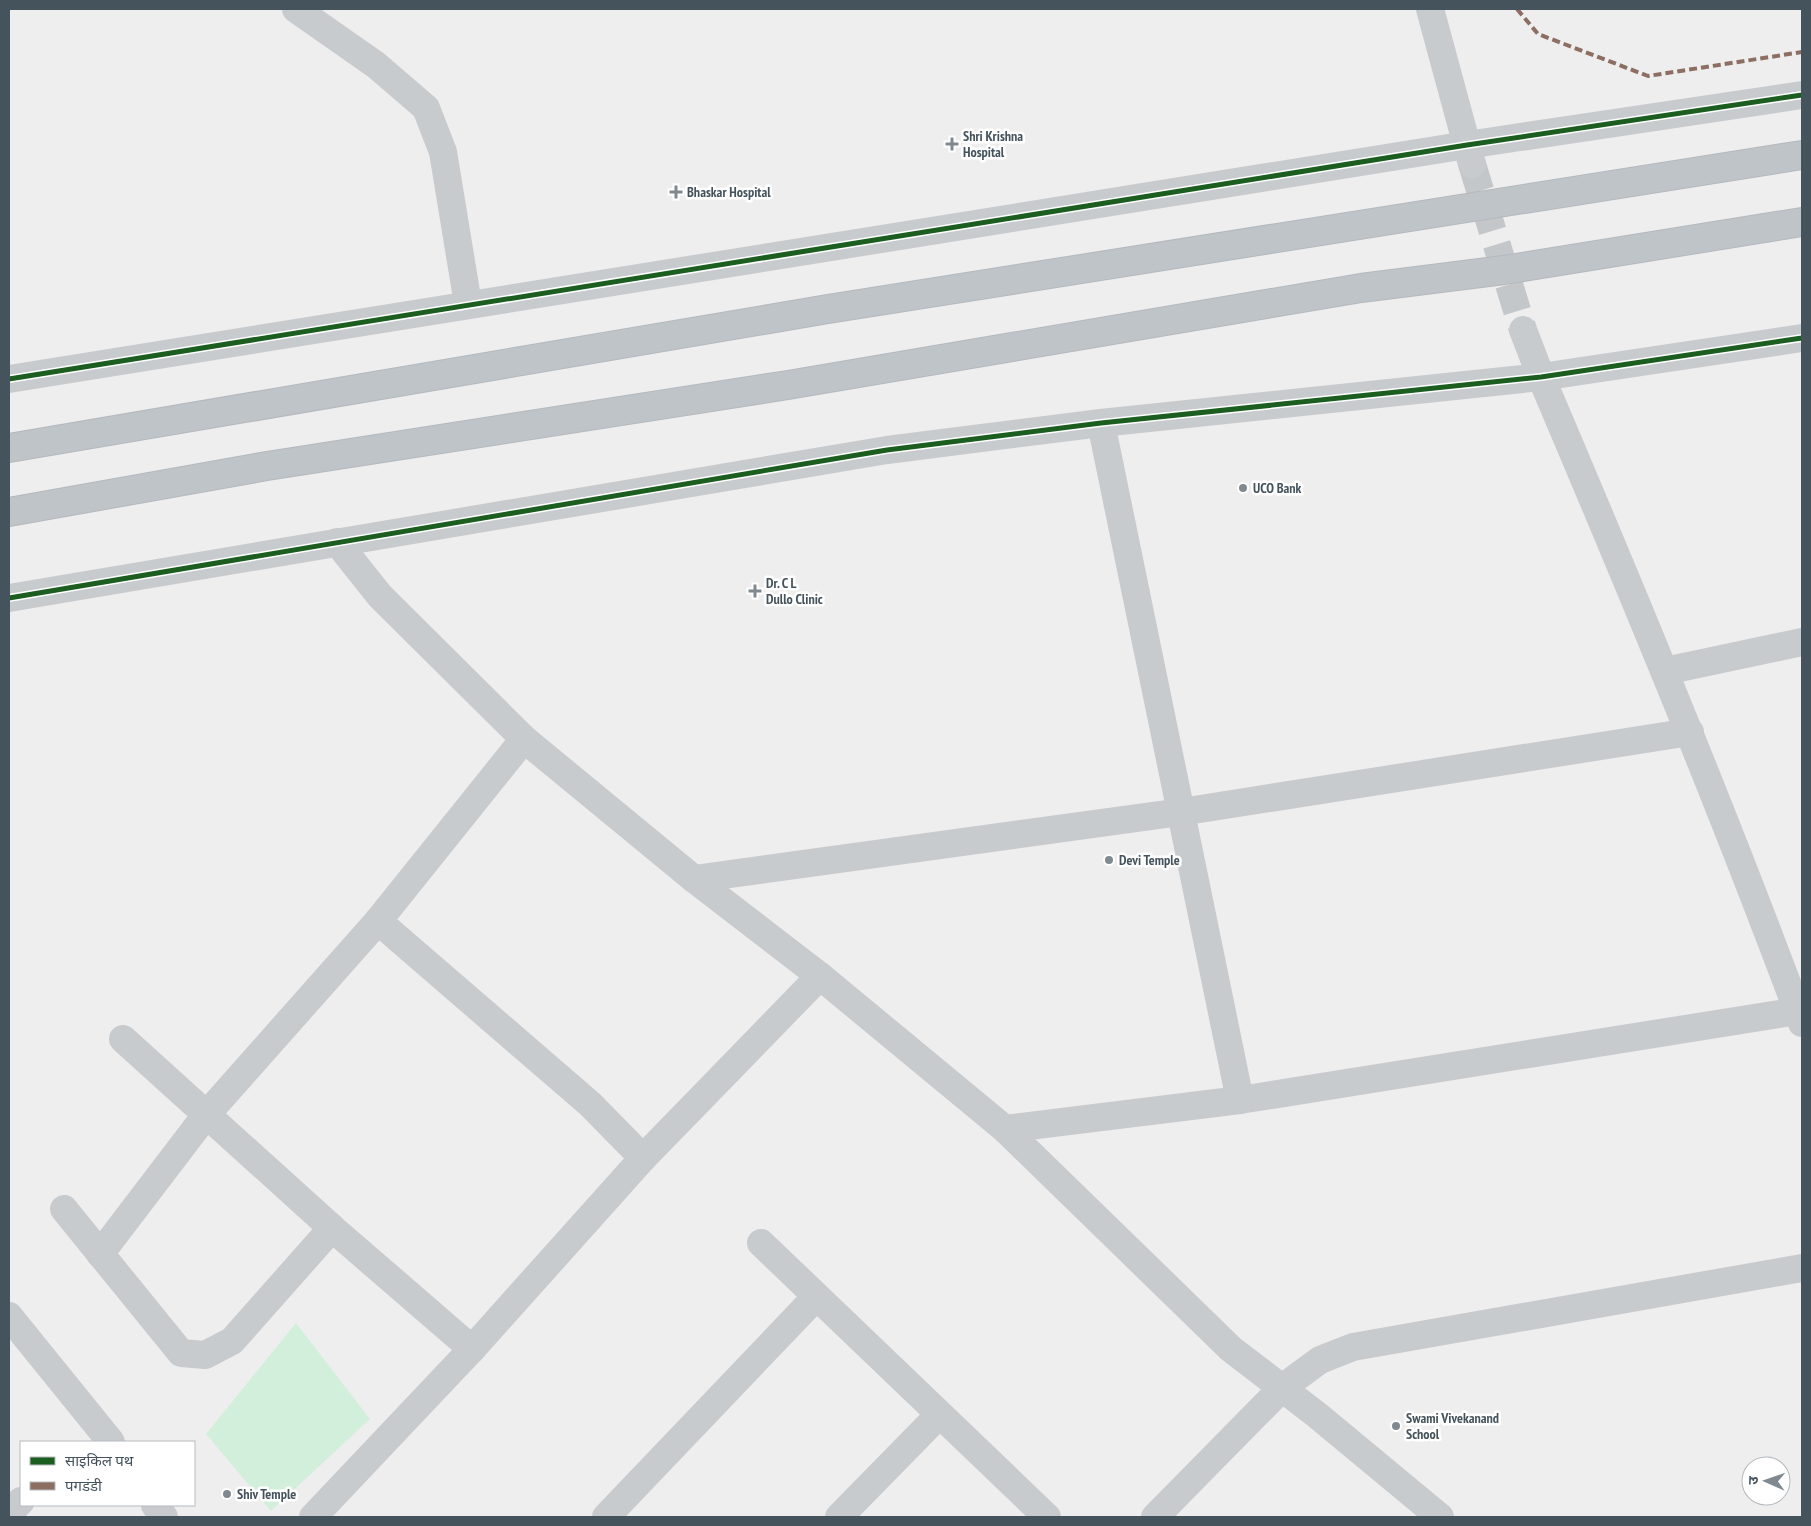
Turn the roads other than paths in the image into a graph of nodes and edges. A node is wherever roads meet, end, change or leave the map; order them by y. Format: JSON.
{"nodes":[{"id":1,"x":296,"y":9,"type":"edge"},
{"id":2,"x":1430,"y":9,"type":"edge"},
{"id":3,"x":1802,"y":95,"type":"edge"},
{"id":4,"x":1470,"y":155,"type":"junction"},
{"id":5,"x":1802,"y":155,"type":"edge"},
{"id":6,"x":1802,"y":222,"type":"edge"},
{"id":7,"x":468,"y":304,"type":"junction"},
{"id":8,"x":1523,"y":330,"type":"tunnel mouth"},
{"id":9,"x":1802,"y":338,"type":"edge"},
{"id":10,"x":1541,"y":377,"type":"junction"},
{"id":11,"x":9,"y":379,"type":"edge"},
{"id":12,"x":1101,"y":423,"type":"junction"},
{"id":13,"x":9,"y":448,"type":"edge"},
{"id":14,"x":9,"y":512,"type":"edge"},
{"id":15,"x":337,"y":542,"type":"junction"},
{"id":16,"x":9,"y":598,"type":"edge"},
{"id":17,"x":1802,"y":642,"type":"edge"},
{"id":18,"x":1666,"y":671,"type":"junction"},
{"id":19,"x":1690,"y":732,"type":"junction"},
{"id":20,"x":524,"y":739,"type":"junction"},
{"id":21,"x":1181,"y":812,"type":"junction"},
{"id":22,"x":694,"y":879,"type":"junction"},
{"id":23,"x":378,"y":922,"type":"junction"},
{"id":24,"x":820,"y":976,"type":"junction"},
{"id":25,"x":1800,"y":1017,"type":"edge"},
{"id":26,"x":123,"y":1039,"type":"dead end"},
{"id":27,"x":1240,"y":1100,"type":"junction"},
{"id":28,"x":206,"y":1115,"type":"junction"},
{"id":29,"x":1005,"y":1129,"type":"junction"},
{"id":30,"x":643,"y":1158,"type":"junction"},
{"id":31,"x":64,"y":1208,"type":"dead end"},
{"id":32,"x":332,"y":1228,"type":"junction"},
{"id":33,"x":760,"y":1243,"type":"dead end"},
{"id":34,"x":100,"y":1254,"type":"junction"},
{"id":35,"x":1802,"y":1268,"type":"edge"},
{"id":36,"x":816,"y":1297,"type":"junction"},
{"id":37,"x":9,"y":1316,"type":"edge"},
{"id":38,"x":472,"y":1349,"type":"junction"},
{"id":39,"x":1282,"y":1388,"type":"junction"},
{"id":40,"x":939,"y":1415,"type":"junction"},
{"id":41,"x":100,"y":1438,"type":"edge"},
{"id":42,"x":20,"y":1503,"type":"edge"},
{"id":43,"x":156,"y":1506,"type":"edge"},
{"id":44,"x":9,"y":1513,"type":"edge"},
{"id":45,"x":164,"y":1517,"type":"edge"},
{"id":46,"x":313,"y":1517,"type":"edge"},
{"id":47,"x":606,"y":1517,"type":"edge"},
{"id":48,"x":839,"y":1517,"type":"edge"},
{"id":49,"x":1047,"y":1517,"type":"edge"},
{"id":50,"x":1155,"y":1517,"type":"edge"},
{"id":51,"x":1440,"y":1517,"type":"edge"}],
"edges":[{"from":1,"to":7,"type":"street"},
{"from":2,"to":4,"type":"street"},
{"from":3,"to":4,"type":"street"},
{"from":4,"to":7,"type":"street"},
{"from":5,"to":13,"type":"highway"},
{"from":6,"to":14,"type":"highway"},
{"from":7,"to":11,"type":"street"},
{"from":8,"to":10,"type":"street"},
{"from":9,"to":10,"type":"street"},
{"from":10,"to":12,"type":"street"},
{"from":10,"to":18,"type":"street"},
{"from":12,"to":15,"type":"street"},
{"from":12,"to":21,"type":"street"},
{"from":15,"to":16,"type":"street"},
{"from":15,"to":20,"type":"street"},
{"from":17,"to":18,"type":"street"},
{"from":18,"to":19,"type":"street"},
{"from":19,"to":21,"type":"street"},
{"from":19,"to":25,"type":"street"},
{"from":20,"to":22,"type":"street"},
{"from":20,"to":23,"type":"street"},
{"from":21,"to":22,"type":"street"},
{"from":21,"to":27,"type":"street"},
{"from":22,"to":24,"type":"street"},
{"from":23,"to":28,"type":"street"},
{"from":23,"to":30,"type":"street"},
{"from":24,"to":29,"type":"street"},
{"from":24,"to":30,"type":"street"},
{"from":25,"to":27,"type":"street"},
{"from":26,"to":28,"type":"street"},
{"from":27,"to":29,"type":"street"},
{"from":28,"to":32,"type":"street"},
{"from":28,"to":34,"type":"street"},
{"from":29,"to":39,"type":"street"},
{"from":30,"to":38,"type":"street"},
{"from":31,"to":34,"type":"street"},
{"from":32,"to":34,"type":"street"},
{"from":32,"to":38,"type":"street"},
{"from":33,"to":36,"type":"street"},
{"from":35,"to":39,"type":"street"},
{"from":36,"to":40,"type":"street"},
{"from":36,"to":47,"type":"street"},
{"from":37,"to":41,"type":"street"},
{"from":38,"to":46,"type":"street"},
{"from":39,"to":50,"type":"street"},
{"from":39,"to":51,"type":"street"},
{"from":40,"to":48,"type":"street"},
{"from":40,"to":49,"type":"street"},
{"from":42,"to":44,"type":"street"},
{"from":43,"to":45,"type":"street"}]}
